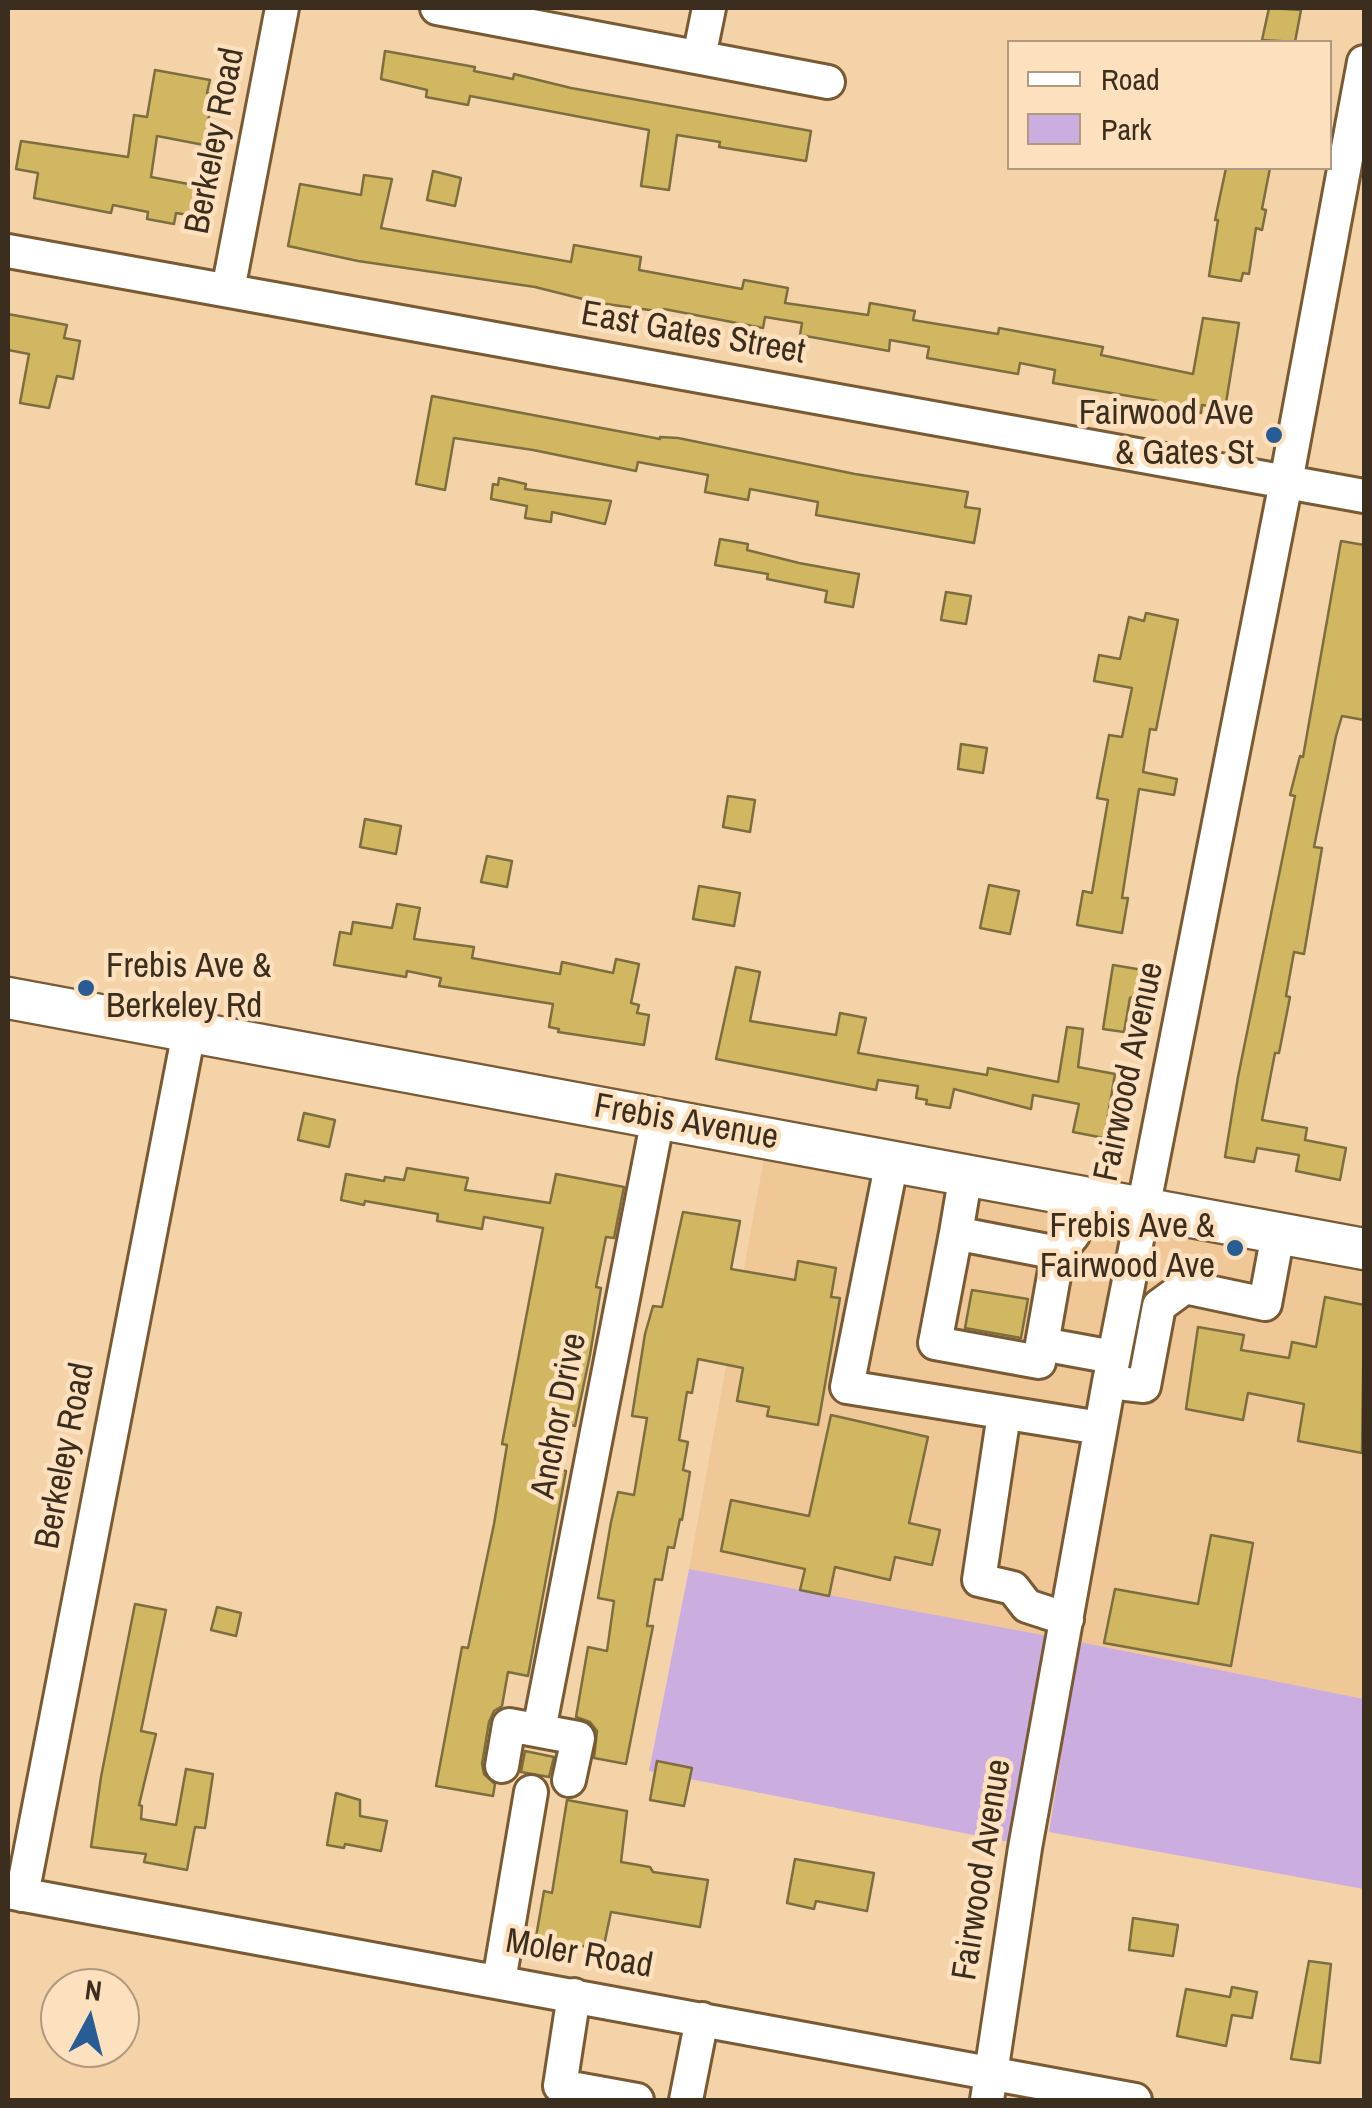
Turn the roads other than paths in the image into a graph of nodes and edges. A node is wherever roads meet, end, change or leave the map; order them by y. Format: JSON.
{"nodes":[{"id":1,"x":282,"y":8,"type":"edge"},
{"id":2,"x":437,"y":8,"type":"edge"},
{"id":3,"x":709,"y":8,"type":"edge"},
{"id":4,"x":699,"y":57,"type":"junction"},
{"id":5,"x":1364,"y":62,"type":"edge"},
{"id":6,"x":828,"y":82,"type":"dead end"},
{"id":7,"x":8,"y":251,"type":"edge"},
{"id":8,"x":228,"y":290,"type":"junction"},
{"id":9,"x":1286,"y":482,"type":"junction"},
{"id":10,"x":1364,"y":496,"type":"edge"},
{"id":11,"x":8,"y":998,"type":"edge"},
{"id":12,"x":189,"y":1032,"type":"junction"},
{"id":13,"x":658,"y":1118,"type":"junction"},
{"id":14,"x":892,"y":1160,"type":"junction"},
{"id":15,"x":966,"y":1174,"type":"junction"},
{"id":16,"x":1080,"y":1196,"type":"junction"},
{"id":17,"x":1142,"y":1208,"type":"junction"},
{"id":18,"x":956,"y":1233,"type":"junction"},
{"id":19,"x":1278,"y":1234,"type":"junction"},
{"id":20,"x":1364,"y":1249,"type":"edge"},
{"id":21,"x":1058,"y":1253,"type":"junction"},
{"id":22,"x":1042,"y":1344,"type":"junction"},
{"id":23,"x":1111,"y":1370,"type":"junction"},
{"id":24,"x":1004,"y":1414,"type":"junction"},
{"id":25,"x":1100,"y":1428,"type":"junction"},
{"id":26,"x":1067,"y":1619,"type":"junction"},
{"id":27,"x":539,"y":1730,"type":"junction"},
{"id":28,"x":554,"y":1790,"type":"junction"},
{"id":29,"x":15,"y":1894,"type":"edge"},
{"id":30,"x":499,"y":1981,"type":"junction"},
{"id":31,"x":574,"y":1994,"type":"junction"},
{"id":32,"x":702,"y":2019,"type":"junction"},
{"id":33,"x":989,"y":2088,"type":"edge"},
{"id":34,"x":637,"y":2100,"type":"edge"},
{"id":35,"x":686,"y":2100,"type":"edge"},
{"id":36,"x":1135,"y":2100,"type":"edge"}],
"edges":[{"from":1,"to":8,"type":"street","name":"Berkeley Road"},
{"from":2,"to":4,"type":"street"},
{"from":3,"to":4,"type":"street"},
{"from":4,"to":6,"type":"street"},
{"from":5,"to":9,"type":"street","name":"Fairwood Avenue"},
{"from":7,"to":8,"type":"street","name":"East Gates Street"},
{"from":8,"to":9,"type":"street","name":"East Gates Street"},
{"from":9,"to":10,"type":"street","name":"East Gates Street"},
{"from":9,"to":17,"type":"street","name":"Fairwood Avenue"},
{"from":11,"to":12,"type":"main road","name":"Frebis Avenue"},
{"from":12,"to":13,"type":"main road","name":"Frebis Avenue"},
{"from":12,"to":29,"type":"street","name":"Berkeley Road"},
{"from":13,"to":14,"type":"main road","name":"Frebis Avenue"},
{"from":13,"to":27,"type":"street","name":"Anchor Drive"},
{"from":14,"to":15,"type":"main road","name":"Frebis Avenue"},
{"from":14,"to":24,"type":"street"},
{"from":15,"to":16,"type":"main road","name":"Frebis Avenue"},
{"from":15,"to":18,"type":"street"},
{"from":16,"to":17,"type":"main road","name":"Frebis Avenue"},
{"from":16,"to":21,"type":"street"},
{"from":17,"to":19,"type":"main road","name":"Frebis Avenue"},
{"from":17,"to":23,"type":"street","name":"Fairwood Avenue"},
{"from":18,"to":21,"type":"street"},
{"from":18,"to":22,"type":"street"},
{"from":19,"to":20,"type":"main road","name":"Frebis Avenue"},
{"from":19,"to":23,"type":"street"},
{"from":21,"to":22,"type":"street"},
{"from":22,"to":23,"type":"street"},
{"from":23,"to":25,"type":"street","name":"Fairwood Avenue"},
{"from":24,"to":25,"type":"street"},
{"from":24,"to":26,"type":"street"},
{"from":25,"to":26,"type":"street","name":"Fairwood Avenue"},
{"from":26,"to":33,"type":"street","name":"Fairwood Avenue"},
{"from":27,"to":28,"type":"street"},
{"from":27,"to":28,"type":"street"},
{"from":28,"to":30,"type":"street"},
{"from":29,"to":30,"type":"street","name":"Moler Road"},
{"from":30,"to":31,"type":"street","name":"Moler Road"},
{"from":31,"to":32,"type":"street","name":"Moler Road"},
{"from":31,"to":34,"type":"street"},
{"from":32,"to":33,"type":"street","name":"Moler Road"},
{"from":32,"to":35,"type":"street"},
{"from":33,"to":36,"type":"street","name":"Moler Road"}]}
